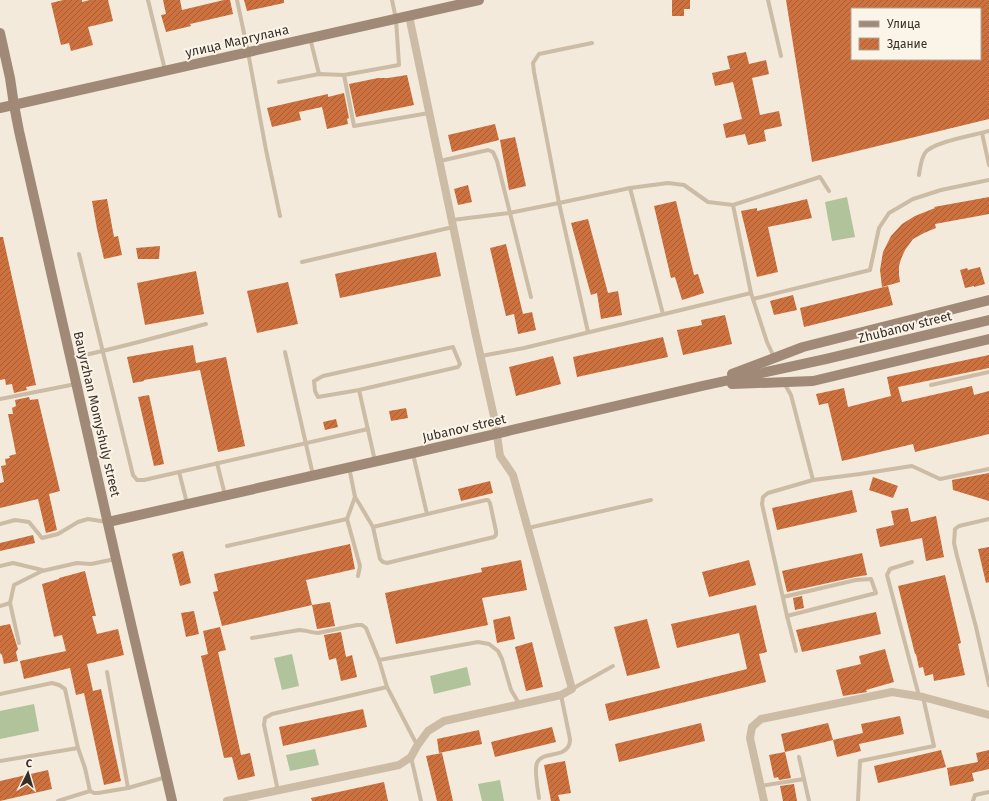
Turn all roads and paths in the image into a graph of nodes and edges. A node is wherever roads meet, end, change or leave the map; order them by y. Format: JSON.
{"nodes":[{"id":1,"x":148,"y":0,"type":"edge"},
{"id":2,"x":237,"y":0,"type":"edge"},
{"id":3,"x":392,"y":0,"type":"edge"},
{"id":4,"x":479,"y":0,"type":"edge"},
{"id":5,"x":768,"y":0,"type":"edge"},
{"id":6,"x":409,"y":16,"type":"junction"},
{"id":7,"x":396,"y":19,"type":"junction"},
{"id":8,"x":0,"y":33,"type":"edge"},
{"id":9,"x":310,"y":38,"type":"junction"},
{"id":10,"x":592,"y":43,"type":"dead end"},
{"id":11,"x":248,"y":52,"type":"junction"},
{"id":12,"x":780,"y":56,"type":"dead end"},
{"id":13,"x":165,"y":71,"type":"junction"},
{"id":14,"x":319,"y":74,"type":"junction"},
{"id":15,"x":344,"y":75,"type":"junction"},
{"id":16,"x":279,"y":82,"type":"dead end"},
{"id":17,"x":14,"y":105,"type":"junction"},
{"id":18,"x":0,"y":108,"type":"edge"},
{"id":19,"x":430,"y":113,"type":"junction"},
{"id":20,"x":989,"y":131,"type":"edge"},
{"id":21,"x":982,"y":133,"type":"junction"},
{"id":22,"x":440,"y":161,"type":"junction"},
{"id":23,"x":989,"y":165,"type":"edge"},
{"id":24,"x":919,"y":174,"type":"dead end"},
{"id":25,"x":989,"y":180,"type":"edge"},
{"id":26,"x":630,"y":188,"type":"junction"},
{"id":27,"x":829,"y":191,"type":"dead end"},
{"id":28,"x":559,"y":203,"type":"junction"},
{"id":29,"x":733,"y":205,"type":"junction"},
{"id":30,"x":509,"y":213,"type":"junction"},
{"id":31,"x":280,"y":216,"type":"dead end"},
{"id":32,"x":452,"y":224,"type":"junction"},
{"id":33,"x":79,"y":254,"type":"dead end"},
{"id":34,"x":302,"y":262,"type":"dead end"},
{"id":35,"x":751,"y":293,"type":"junction"},
{"id":36,"x":531,"y":297,"type":"dead end"},
{"id":37,"x":753,"y":299,"type":"junction"},
{"id":38,"x":988,"y":299,"type":"edge"},
{"id":39,"x":663,"y":314,"type":"junction"},
{"id":40,"x":989,"y":320,"type":"edge"},
{"id":41,"x":206,"y":324,"type":"dead end"},
{"id":42,"x":588,"y":332,"type":"junction"},
{"id":43,"x":989,"y":339,"type":"edge"},
{"id":44,"x":103,"y":352,"type":"junction"},
{"id":45,"x":285,"y":352,"type":"dead end"},
{"id":46,"x":480,"y":356,"type":"junction"},
{"id":47,"x":71,"y":358,"type":"junction"},
{"id":48,"x":775,"y":358,"type":"junction"},
{"id":49,"x":826,"y":360,"type":"joint"},
{"id":50,"x":989,"y":372,"type":"edge"},
{"id":51,"x":784,"y":382,"type":"junction"},
{"id":52,"x":77,"y":384,"type":"junction"},
{"id":53,"x":931,"y":385,"type":"dead end"},
{"id":54,"x":702,"y":386,"type":"junction"},
{"id":55,"x":359,"y":390,"type":"junction"},
{"id":56,"x":0,"y":398,"type":"edge"},
{"id":57,"x":368,"y":429,"type":"junction"},
{"id":58,"x":496,"y":433,"type":"junction"},
{"id":59,"x":306,"y":444,"type":"junction"},
{"id":60,"x":413,"y":453,"type":"junction"},
{"id":61,"x":375,"y":461,"type":"junction"},
{"id":62,"x":217,"y":463,"type":"junction"},
{"id":63,"x":349,"y":467,"type":"junction"},
{"id":64,"x":989,"y":469,"type":"edge"},
{"id":65,"x":179,"y":472,"type":"junction"},
{"id":66,"x":313,"y":475,"type":"junction"},
{"id":67,"x":813,"y":480,"type":"junction"},
{"id":68,"x":225,"y":495,"type":"junction"},
{"id":69,"x":355,"y":497,"type":"junction"},
{"id":70,"x":651,"y":500,"type":"dead end"},
{"id":71,"x":187,"y":504,"type":"junction"},
{"id":72,"x":426,"y":514,"type":"junction"},
{"id":73,"x":347,"y":519,"type":"junction"},
{"id":74,"x":989,"y":519,"type":"edge"},
{"id":75,"x":108,"y":522,"type":"junction"},
{"id":76,"x":0,"y":524,"type":"edge"},
{"id":77,"x":373,"y":527,"type":"junction"},
{"id":78,"x":528,"y":528,"type":"junction"},
{"id":79,"x":227,"y":546,"type":"dead end"},
{"id":80,"x":116,"y":559,"type":"junction"},
{"id":81,"x":912,"y":562,"type":"dead end"},
{"id":82,"x":0,"y":566,"type":"edge"},
{"id":83,"x":42,"y":571,"type":"junction"},
{"id":84,"x":358,"y":576,"type":"dead end"},
{"id":85,"x":783,"y":597,"type":"junction"},
{"id":86,"x":10,"y":603,"type":"junction"},
{"id":87,"x":0,"y":606,"type":"edge"},
{"id":88,"x":787,"y":616,"type":"junction"},
{"id":89,"x":252,"y":638,"type":"dead end"},
{"id":90,"x":19,"y":643,"type":"dead end"},
{"id":91,"x":796,"y":651,"type":"dead end"},
{"id":92,"x":379,"y":660,"type":"junction"},
{"id":93,"x":613,"y":666,"type":"dead end"},
{"id":94,"x":107,"y":672,"type":"dead end"},
{"id":95,"x":989,"y":685,"type":"edge"},
{"id":96,"x":387,"y":687,"type":"junction"},
{"id":97,"x":572,"y":689,"type":"junction"},
{"id":98,"x":0,"y":694,"type":"edge"},
{"id":99,"x":561,"y":696,"type":"junction"},
{"id":100,"x":921,"y":696,"type":"junction"},
{"id":101,"x":520,"y":705,"type":"junction"},
{"id":102,"x":989,"y":715,"type":"edge"},
{"id":103,"x":417,"y":746,"type":"junction"},
{"id":104,"x":78,"y":748,"type":"junction"},
{"id":105,"x":411,"y":757,"type":"junction"},
{"id":106,"x":799,"y":757,"type":"dead end"},
{"id":107,"x":0,"y":761,"type":"edge"},
{"id":108,"x":166,"y":776,"type":"junction"},
{"id":109,"x":804,"y":779,"type":"junction"},
{"id":110,"x":760,"y":786,"type":"junction"},
{"id":111,"x":128,"y":788,"type":"junction"},
{"id":112,"x":90,"y":791,"type":"junction"},
{"id":113,"x":278,"y":791,"type":"junction"},
{"id":114,"x":989,"y":792,"type":"edge"},
{"id":115,"x":539,"y":798,"type":"dead end"},
{"id":116,"x":58,"y":801,"type":"edge"},
{"id":117,"x":172,"y":801,"type":"edge"},
{"id":118,"x":227,"y":801,"type":"edge"},
{"id":119,"x":421,"y":801,"type":"edge"},
{"id":120,"x":764,"y":801,"type":"edge"},
{"id":121,"x":809,"y":801,"type":"edge"},
{"id":122,"x":858,"y":801,"type":"edge"},
{"id":123,"x":973,"y":801,"type":"edge"}],
"edges":[{"from":1,"to":13,"type":"lane"},
{"from":2,"to":11,"type":"lane"},
{"from":3,"to":7,"type":"lane"},
{"from":4,"to":6,"type":"main road","name":"улица Маргулана"},
{"from":5,"to":12,"type":"lane"},
{"from":6,"to":7,"type":"main road","name":"улица Маргулана"},
{"from":6,"to":19,"type":"street"},
{"from":7,"to":9,"type":"main road","name":"улица Маргулана"},
{"from":7,"to":15,"type":"lane"},
{"from":8,"to":17,"type":"main road","name":"Bauyrzhan Momyshuly street"},
{"from":9,"to":11,"type":"main road","name":"улица Маргулана"},
{"from":9,"to":14,"type":"lane"},
{"from":10,"to":28,"type":"lane"},
{"from":11,"to":13,"type":"main road","name":"улица Маргулана"},
{"from":11,"to":31,"type":"lane"},
{"from":13,"to":17,"type":"main road","name":"улица Маргулана"},
{"from":14,"to":15,"type":"lane"},
{"from":14,"to":16,"type":"lane"},
{"from":15,"to":19,"type":"lane"},
{"from":17,"to":18,"type":"main road","name":"улица Маргулана"},
{"from":17,"to":47,"type":"main road","name":"Bauyrzhan Momyshuly street"},
{"from":19,"to":22,"type":"street"},
{"from":20,"to":21,"type":"lane"},
{"from":21,"to":23,"type":"lane"},
{"from":21,"to":24,"type":"lane"},
{"from":22,"to":30,"type":"lane"},
{"from":22,"to":32,"type":"street"},
{"from":25,"to":37,"type":"lane"},
{"from":26,"to":28,"type":"lane"},
{"from":26,"to":29,"type":"lane"},
{"from":26,"to":39,"type":"lane"},
{"from":27,"to":29,"type":"lane"},
{"from":28,"to":30,"type":"lane"},
{"from":28,"to":42,"type":"lane"},
{"from":29,"to":35,"type":"lane"},
{"from":30,"to":32,"type":"lane"},
{"from":30,"to":36,"type":"lane"},
{"from":32,"to":34,"type":"lane"},
{"from":32,"to":46,"type":"street"},
{"from":33,"to":44,"type":"lane"},
{"from":35,"to":37,"type":"lane"},
{"from":35,"to":39,"type":"lane"},
{"from":37,"to":48,"type":"lane"},
{"from":38,"to":48,"type":"main road"},
{"from":39,"to":42,"type":"lane"},
{"from":40,"to":49,"type":"main road","name":"Zhubanov street"},
{"from":41,"to":44,"type":"lane"},
{"from":42,"to":46,"type":"lane"},
{"from":43,"to":51,"type":"main road"},
{"from":44,"to":47,"type":"lane"},
{"from":44,"to":65,"type":"lane"},
{"from":45,"to":59,"type":"lane"},
{"from":46,"to":58,"type":"street"},
{"from":47,"to":52,"type":"main road","name":"Bauyrzhan Momyshuly street"},
{"from":48,"to":54,"type":"main road"},
{"from":49,"to":54,"type":"main road","name":"Jubanov street"},
{"from":50,"to":53,"type":"lane"},
{"from":51,"to":54,"type":"main road"},
{"from":51,"to":67,"type":"lane"},
{"from":52,"to":56,"type":"lane"},
{"from":52,"to":75,"type":"main road","name":"Bauyrzhan Momyshuly street"},
{"from":54,"to":58,"type":"main road","name":"Jubanov street"},
{"from":55,"to":55,"type":"lane"},
{"from":55,"to":57,"type":"lane"},
{"from":57,"to":59,"type":"lane"},
{"from":57,"to":61,"type":"lane"},
{"from":58,"to":60,"type":"main road","name":"Jubanov street"},
{"from":58,"to":78,"type":"street"},
{"from":59,"to":62,"type":"lane"},
{"from":59,"to":66,"type":"lane"},
{"from":60,"to":61,"type":"main road","name":"Jubanov street"},
{"from":60,"to":72,"type":"lane"},
{"from":61,"to":63,"type":"main road","name":"Jubanov street"},
{"from":62,"to":65,"type":"lane"},
{"from":62,"to":68,"type":"lane"},
{"from":63,"to":66,"type":"main road","name":"Jubanov street"},
{"from":63,"to":69,"type":"lane"},
{"from":64,"to":67,"type":"lane"},
{"from":65,"to":71,"type":"lane"},
{"from":66,"to":68,"type":"main road","name":"Jubanov street"},
{"from":67,"to":85,"type":"lane"},
{"from":68,"to":71,"type":"main road","name":"Jubanov street"},
{"from":69,"to":73,"type":"lane"},
{"from":69,"to":77,"type":"lane"},
{"from":70,"to":78,"type":"lane"},
{"from":71,"to":75,"type":"main road","name":"Jubanov street"},
{"from":72,"to":77,"type":"lane"},
{"from":72,"to":77,"type":"lane"},
{"from":73,"to":79,"type":"lane"},
{"from":73,"to":84,"type":"lane"},
{"from":74,"to":95,"type":"lane"},
{"from":75,"to":76,"type":"lane"},
{"from":75,"to":80,"type":"main road","name":"Bauyrzhan Momyshuly street"},
{"from":78,"to":97,"type":"street"},
{"from":80,"to":83,"type":"lane"},
{"from":80,"to":108,"type":"main road","name":"Bauyrzhan Momyshuly street"},
{"from":81,"to":100,"type":"lane"},
{"from":82,"to":83,"type":"lane"},
{"from":83,"to":86,"type":"lane"},
{"from":85,"to":88,"type":"lane"},
{"from":85,"to":88,"type":"lane"},
{"from":86,"to":87,"type":"lane"},
{"from":86,"to":90,"type":"lane"},
{"from":88,"to":91,"type":"lane"},
{"from":89,"to":92,"type":"lane"},
{"from":92,"to":96,"type":"lane"},
{"from":92,"to":101,"type":"lane"},
{"from":93,"to":97,"type":"lane"},
{"from":94,"to":111,"type":"lane"},
{"from":96,"to":103,"type":"lane"},
{"from":96,"to":113,"type":"lane"},
{"from":97,"to":99,"type":"street"},
{"from":98,"to":104,"type":"lane"},
{"from":99,"to":101,"type":"street"},
{"from":99,"to":115,"type":"lane"},
{"from":100,"to":102,"type":"street"},
{"from":100,"to":110,"type":"street"},
{"from":100,"to":122,"type":"lane"},
{"from":101,"to":103,"type":"street"},
{"from":103,"to":105,"type":"street"},
{"from":104,"to":107,"type":"lane"},
{"from":104,"to":112,"type":"lane"},
{"from":105,"to":113,"type":"street"},
{"from":105,"to":119,"type":"lane"},
{"from":106,"to":109,"type":"lane"},
{"from":108,"to":111,"type":"lane"},
{"from":108,"to":117,"type":"main road","name":"Bauyrzhan Momyshuly street"},
{"from":109,"to":110,"type":"lane"},
{"from":109,"to":121,"type":"lane"},
{"from":110,"to":120,"type":"street"},
{"from":111,"to":112,"type":"lane"},
{"from":112,"to":116,"type":"lane"},
{"from":113,"to":118,"type":"street"},
{"from":114,"to":123,"type":"lane"}]}
